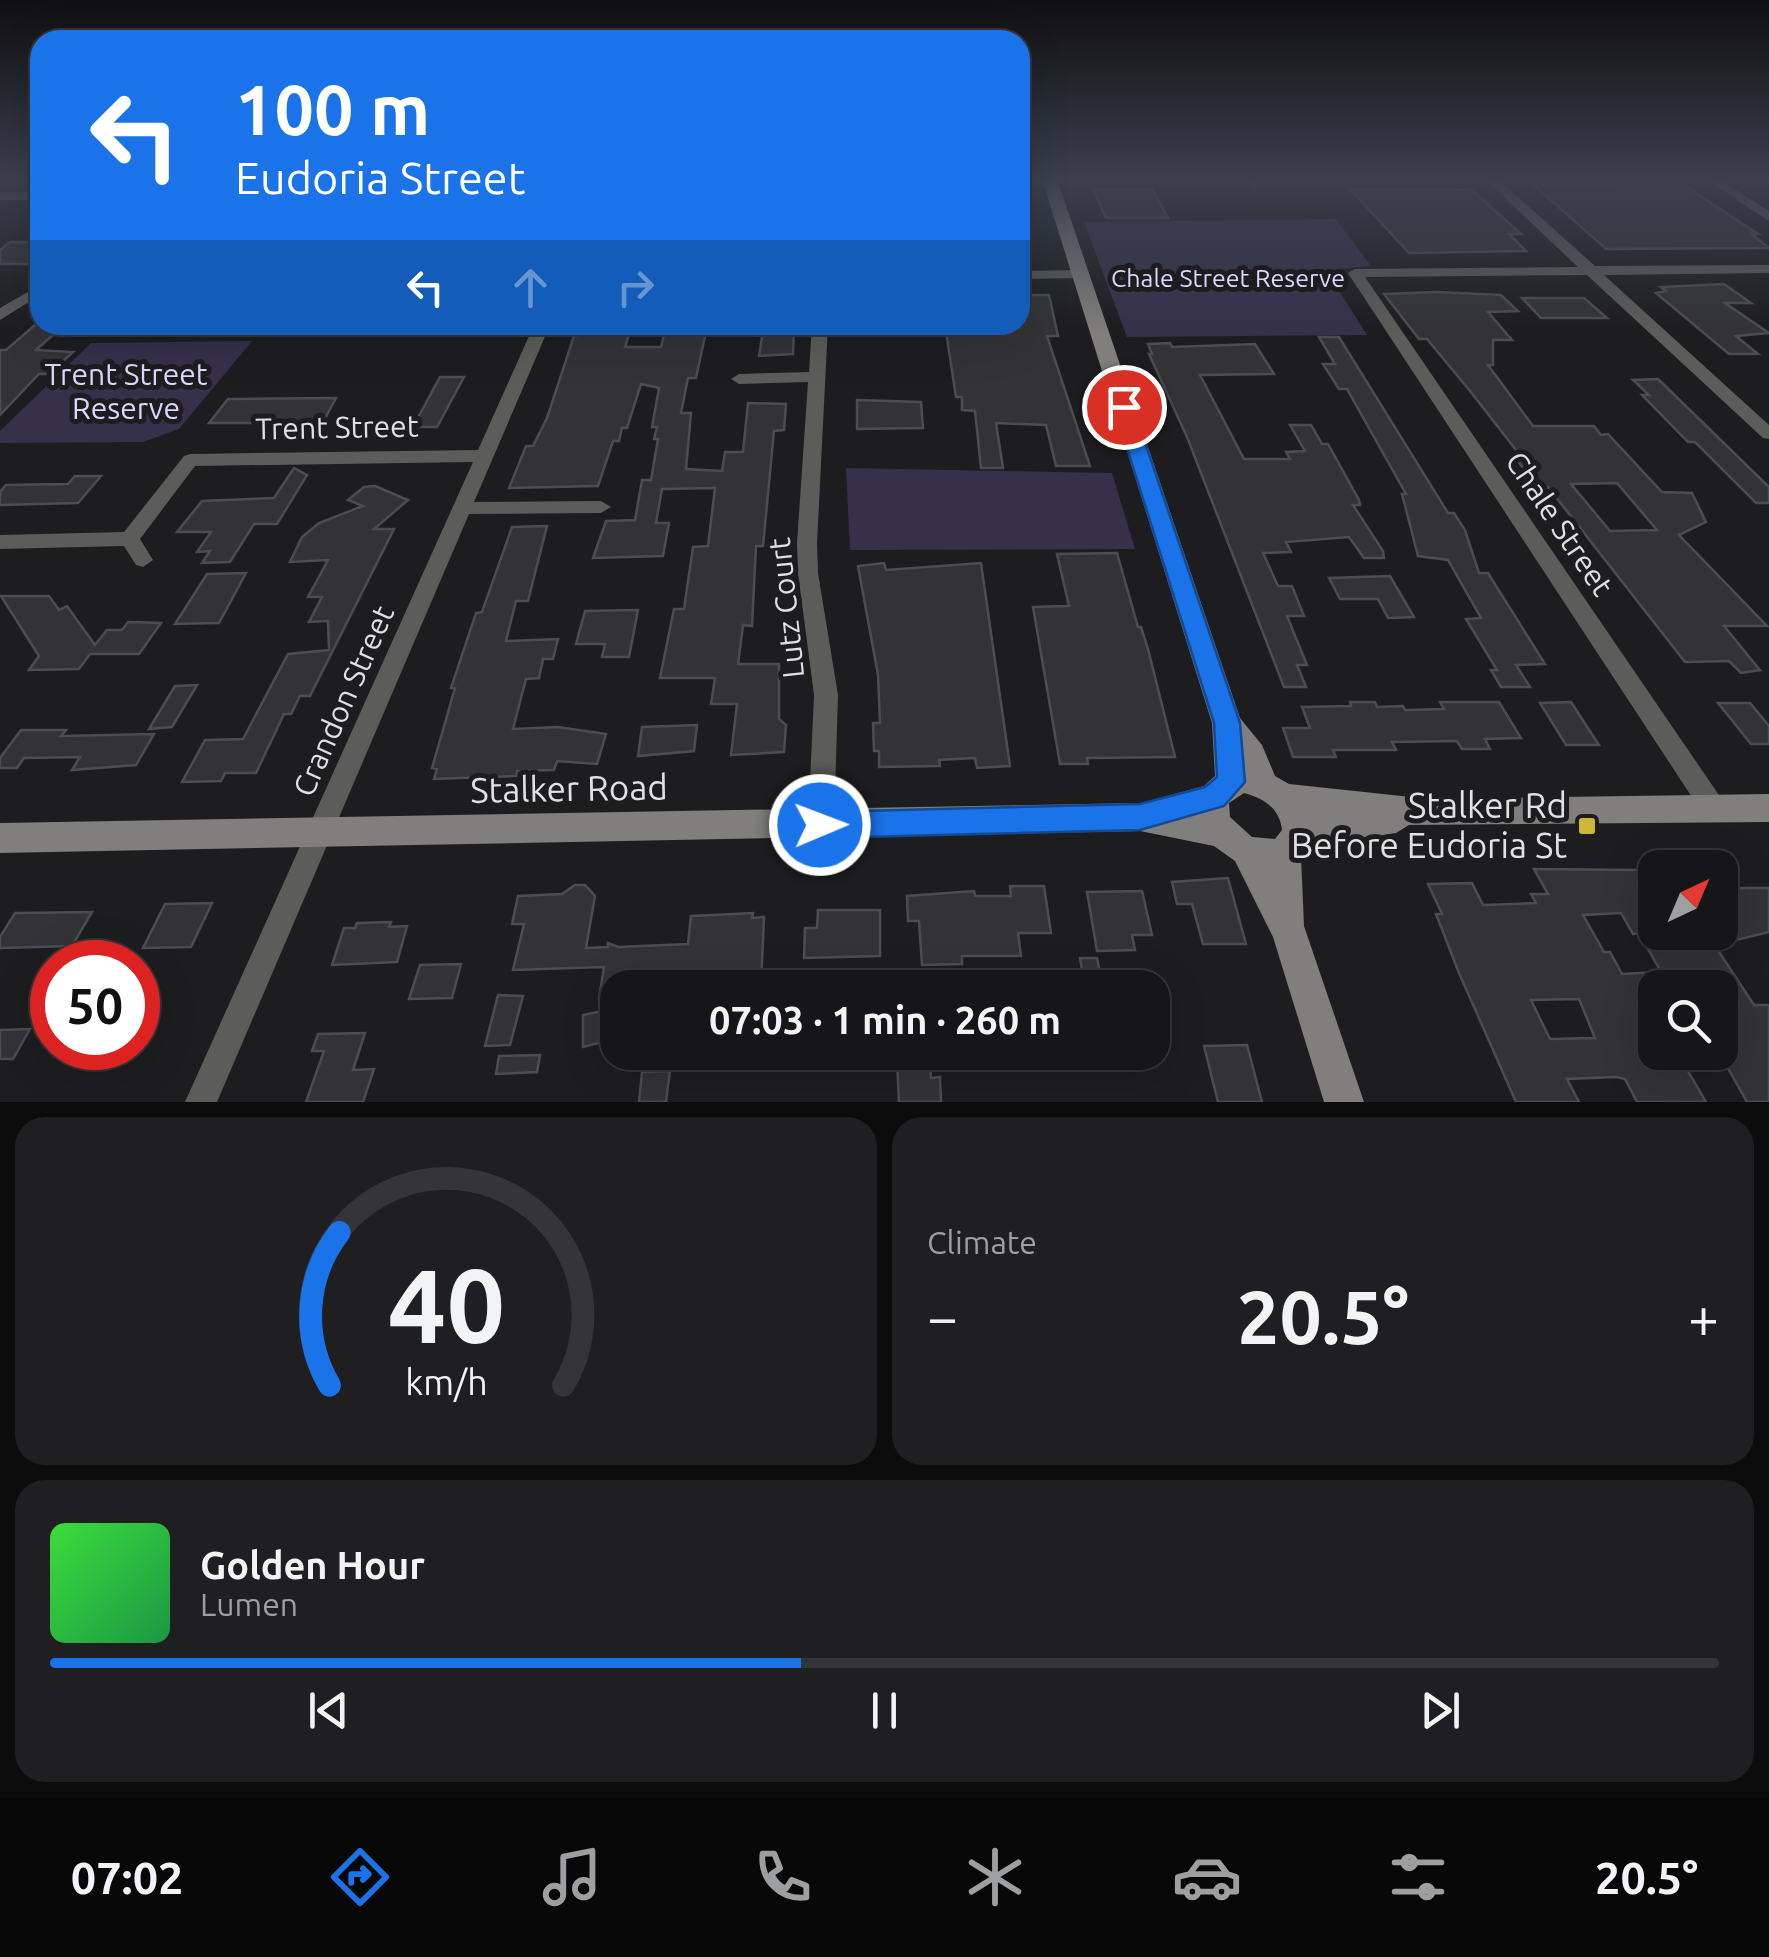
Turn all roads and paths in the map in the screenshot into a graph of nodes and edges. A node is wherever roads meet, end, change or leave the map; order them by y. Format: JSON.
{"nodes":[{"id":1,"x":1066,"y":230,"type":"edge"},
{"id":2,"x":1549,"y":230,"type":"edge"},
{"id":3,"x":1769,"y":269,"type":"edge"},
{"id":4,"x":1592,"y":270,"type":"junction"},
{"id":5,"x":1080,"y":274,"type":"junction"},
{"id":6,"x":1030,"y":275,"type":"edge"},
{"id":7,"x":30,"y":296,"type":"edge"},
{"id":8,"x":0,"y":315,"type":"edge"},
{"id":9,"x":538,"y":335,"type":"edge"},
{"id":10,"x":820,"y":335,"type":"edge"},
{"id":11,"x":818,"y":377,"type":"junction"},
{"id":12,"x":739,"y":380,"type":"dead end"},
{"id":13,"x":1769,"y":434,"type":"edge"},
{"id":14,"x":484,"y":456,"type":"junction"},
{"id":15,"x":601,"y":507,"type":"dead end"},
{"id":16,"x":461,"y":508,"type":"junction"},
{"id":17,"x":130,"y":540,"type":"junction"},
{"id":18,"x":0,"y":542,"type":"edge"},
{"id":19,"x":143,"y":560,"type":"dead end"},
{"id":20,"x":1248,"y":790,"type":"junction"},
{"id":21,"x":1769,"y":808,"type":"edge"},
{"id":22,"x":1714,"y":809,"type":"junction"},
{"id":23,"x":1430,"y":813,"type":"junction"},
{"id":24,"x":1140,"y":817,"type":"junction"},
{"id":25,"x":820,"y":825,"type":"junction"},
{"id":26,"x":320,"y":833,"type":"junction"},
{"id":27,"x":0,"y":838,"type":"edge"},
{"id":28,"x":1234,"y":843,"type":"junction"},
{"id":29,"x":1291,"y":843,"type":"junction"},
{"id":30,"x":1288,"y":932,"type":"junction"},
{"id":31,"x":201,"y":1102,"type":"edge"},
{"id":32,"x":1344,"y":1102,"type":"edge"}],
"edges":[{"from":1,"to":5,"type":"main road"},
{"from":2,"to":4,"type":"street"},
{"from":3,"to":4,"type":"street"},
{"from":4,"to":13,"type":"street"},
{"from":4,"to":22,"type":"street","name":"Chale Street"},
{"from":5,"to":6,"type":"street"},
{"from":5,"to":20,"type":"main road"},
{"from":7,"to":8,"type":"street"},
{"from":9,"to":14,"type":"street","name":"Crandon Street"},
{"from":10,"to":11,"type":"street","name":"Lutz Court"},
{"from":11,"to":12,"type":"street"},
{"from":11,"to":25,"type":"street","name":"Lutz Court"},
{"from":14,"to":16,"type":"street","name":"Crandon Street"},
{"from":14,"to":17,"type":"street","name":"Trent Street"},
{"from":15,"to":16,"type":"street"},
{"from":16,"to":26,"type":"street","name":"Crandon Street"},
{"from":17,"to":18,"type":"street"},
{"from":17,"to":19,"type":"street"},
{"from":20,"to":23,"type":"main road","name":"Stalker Road"},
{"from":20,"to":24,"type":"main road","name":"Stalker Road"},
{"from":20,"to":28,"type":"main road"},
{"from":20,"to":29,"type":"main road"},
{"from":21,"to":22,"type":"main road","name":"Stalker Road"},
{"from":22,"to":23,"type":"main road","name":"Stalker Road"},
{"from":23,"to":29,"type":"main road","name":"Stalker Road"},
{"from":24,"to":25,"type":"main road","name":"Stalker Road"},
{"from":24,"to":28,"type":"main road","name":"Stalker Road"},
{"from":25,"to":26,"type":"main road","name":"Stalker Road"},
{"from":26,"to":27,"type":"main road","name":"Stalker Road"},
{"from":26,"to":31,"type":"street","name":"Crandon Street"},
{"from":28,"to":29,"type":"main road","name":"Stalker Road"},
{"from":28,"to":30,"type":"main road"},
{"from":29,"to":30,"type":"main road"},
{"from":30,"to":32,"type":"main road"}]}
